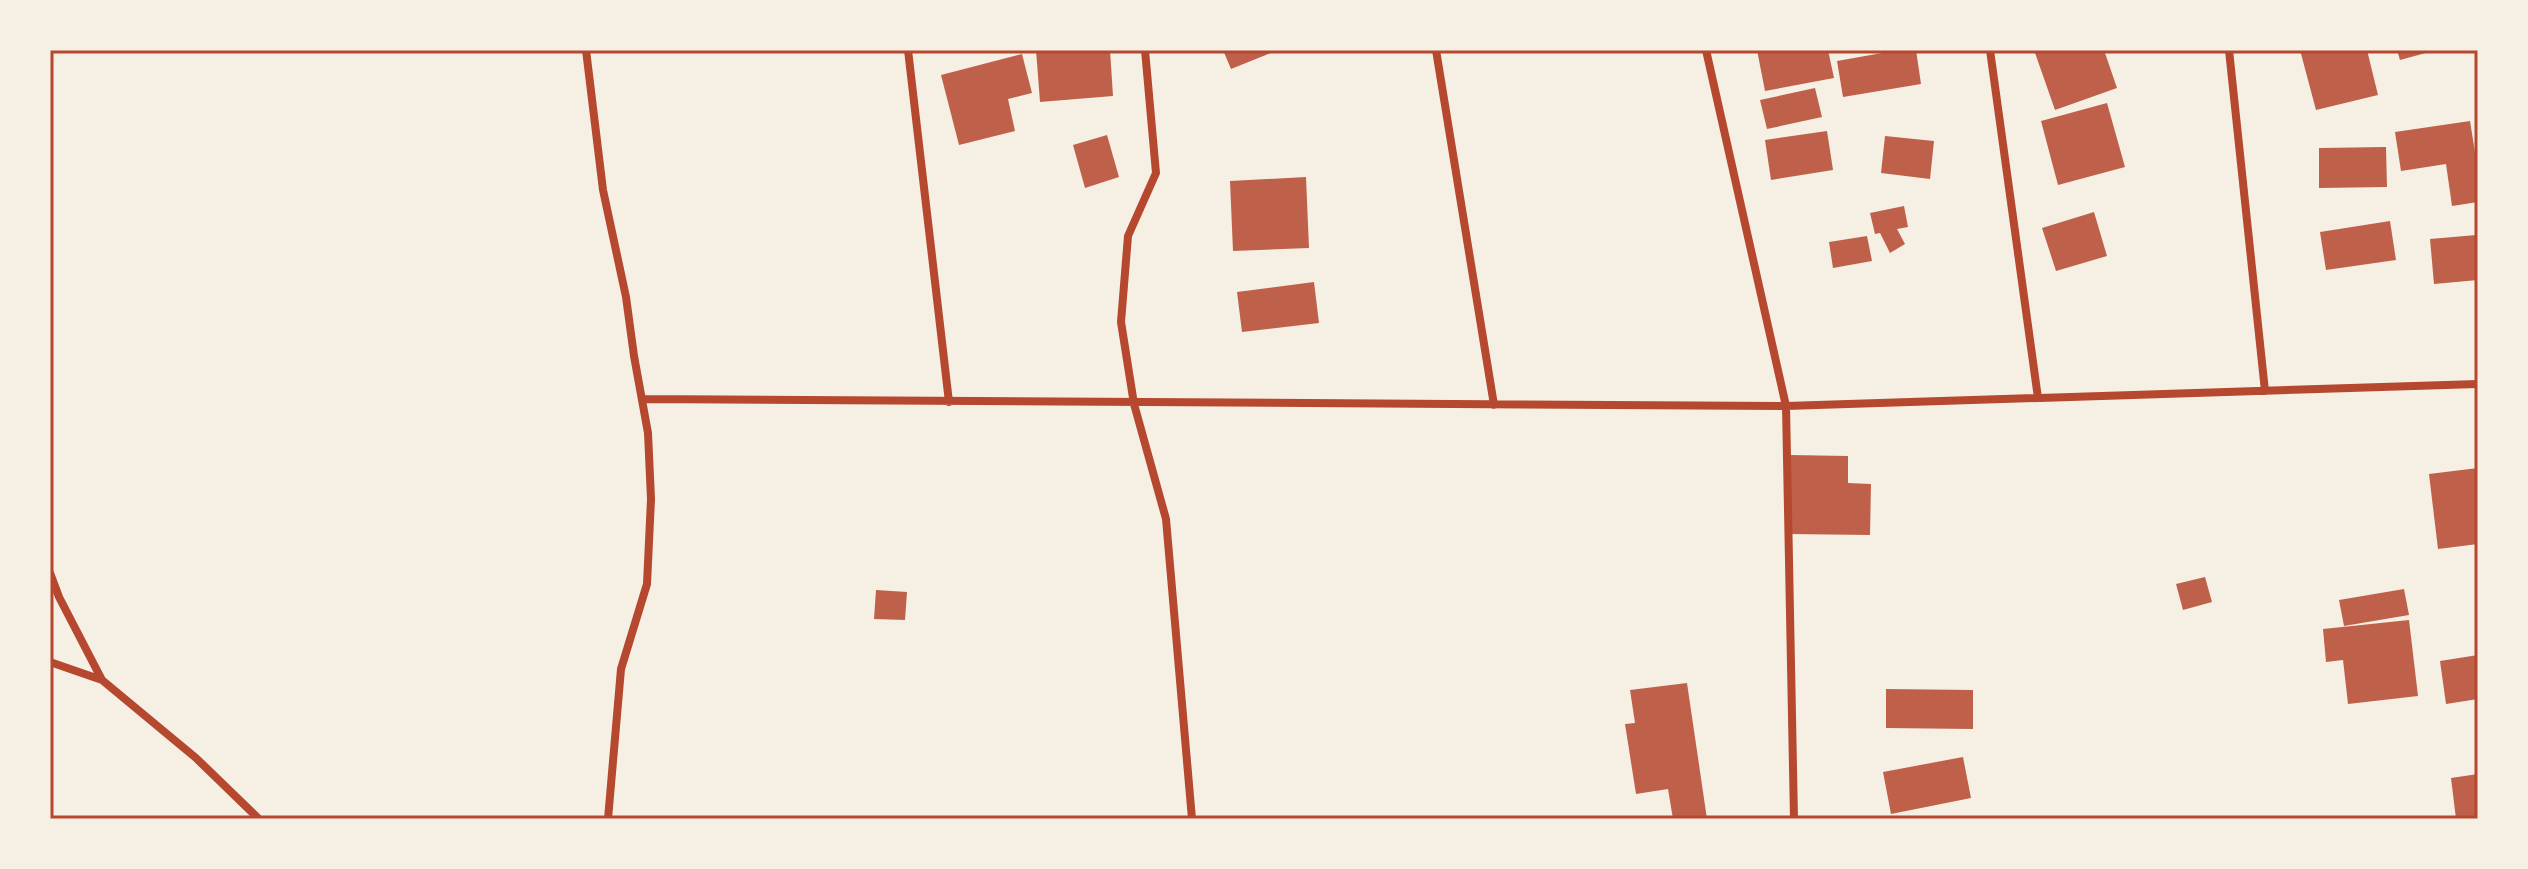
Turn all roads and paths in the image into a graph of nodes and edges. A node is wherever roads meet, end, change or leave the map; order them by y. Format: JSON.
{"nodes":[{"id":1,"x":586,"y":50,"type":"edge"},
{"id":2,"x":908,"y":50,"type":"edge"},
{"id":3,"x":1145,"y":50,"type":"edge"},
{"id":4,"x":1436,"y":50,"type":"edge"},
{"id":5,"x":1706,"y":50,"type":"edge"},
{"id":6,"x":1990,"y":50,"type":"edge"},
{"id":7,"x":2229,"y":50,"type":"edge"},
{"id":8,"x":2478,"y":384,"type":"edge"},
{"id":9,"x":2265,"y":391,"type":"junction"},
{"id":10,"x":2038,"y":398,"type":"junction"},
{"id":11,"x":642,"y":399,"type":"junction"},
{"id":12,"x":949,"y":402,"type":"junction"},
{"id":13,"x":1134,"y":404,"type":"junction"},
{"id":14,"x":1494,"y":405,"type":"junction"},
{"id":15,"x":1786,"y":406,"type":"junction"},
{"id":16,"x":50,"y":573,"type":"edge"},
{"id":17,"x":50,"y":662,"type":"edge"},
{"id":18,"x":102,"y":680,"type":"junction"},
{"id":19,"x":259,"y":819,"type":"edge"},
{"id":20,"x":608,"y":819,"type":"edge"},
{"id":21,"x":1192,"y":819,"type":"edge"},
{"id":22,"x":1794,"y":819,"type":"edge"}],
"edges":[{"from":1,"to":11,"type":"street"},
{"from":2,"to":12,"type":"street"},
{"from":3,"to":13,"type":"street"},
{"from":4,"to":14,"type":"street"},
{"from":5,"to":15,"type":"street"},
{"from":6,"to":10,"type":"street"},
{"from":7,"to":9,"type":"street"},
{"from":8,"to":9,"type":"street"},
{"from":9,"to":10,"type":"street"},
{"from":10,"to":15,"type":"street"},
{"from":11,"to":12,"type":"street"},
{"from":11,"to":20,"type":"street"},
{"from":12,"to":13,"type":"street"},
{"from":13,"to":14,"type":"street"},
{"from":13,"to":21,"type":"street"},
{"from":14,"to":15,"type":"street"},
{"from":15,"to":22,"type":"street"},
{"from":16,"to":18,"type":"street"},
{"from":17,"to":18,"type":"street"},
{"from":18,"to":19,"type":"street"}]}
